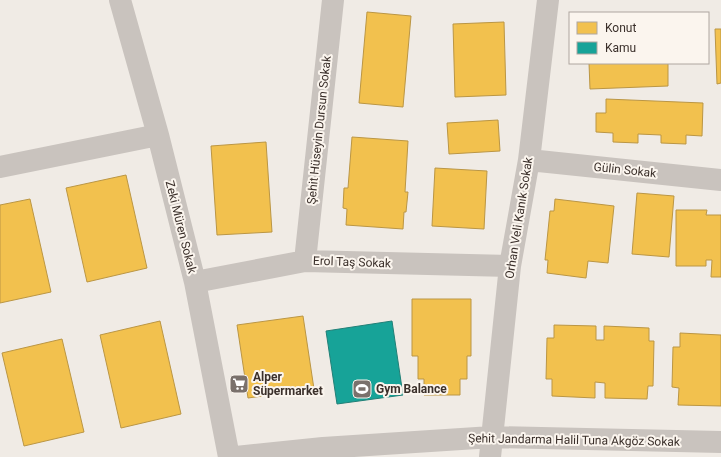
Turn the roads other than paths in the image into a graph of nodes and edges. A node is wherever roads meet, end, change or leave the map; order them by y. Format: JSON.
{"nodes":[{"id":1,"x":120,"y":0,"type":"edge"},
{"id":2,"x":333,"y":0,"type":"edge"},
{"id":3,"x":548,"y":0,"type":"edge"},
{"id":4,"x":158,"y":135,"type":"junction"},
{"id":5,"x":529,"y":160,"type":"junction"},
{"id":6,"x":0,"y":167,"type":"edge"},
{"id":7,"x":721,"y":180,"type":"edge"},
{"id":8,"x":305,"y":261,"type":"junction"},
{"id":9,"x":510,"y":266,"type":"junction"},
{"id":10,"x":195,"y":282,"type":"junction"},
{"id":11,"x":721,"y":442,"type":"edge"},
{"id":12,"x":491,"y":447,"type":"edge"},
{"id":13,"x":270,"y":455,"type":"edge"},
{"id":14,"x":229,"y":457,"type":"edge"},
{"id":15,"x":236,"y":457,"type":"edge"}],
"edges":[{"from":1,"to":4,"type":"street","name":"Zeki Müren Sokak"},
{"from":2,"to":8,"type":"street","name":"Şehit Hüseyin Dursun Sokak"},
{"from":3,"to":5,"type":"street","name":"Orhan Veli Kanık Sokak"},
{"from":4,"to":6,"type":"street"},
{"from":4,"to":10,"type":"street","name":"Zeki Müren Sokak"},
{"from":5,"to":7,"type":"street","name":"Gülin Sokak"},
{"from":5,"to":9,"type":"street","name":"Orhan Veli Kanık Sokak"},
{"from":8,"to":9,"type":"street","name":"Erol Taş Sokak"},
{"from":8,"to":10,"type":"street","name":"Erol Taş Sokak"},
{"from":9,"to":12,"type":"street","name":"Orhan Veli Kanık Sokak"},
{"from":10,"to":14,"type":"street","name":"Zeki Müren Sokak"},
{"from":11,"to":12,"type":"street","name":"Şehit Jandarma Halil Tuna Akgöz Sokak"},
{"from":12,"to":13,"type":"street","name":"Şehit Jandarma Halil Tuna Akgöz Sokak"},
{"from":13,"to":15,"type":"street","name":"Şehit Jandarma Halil Tuna Akgöz Sokak"}]}
